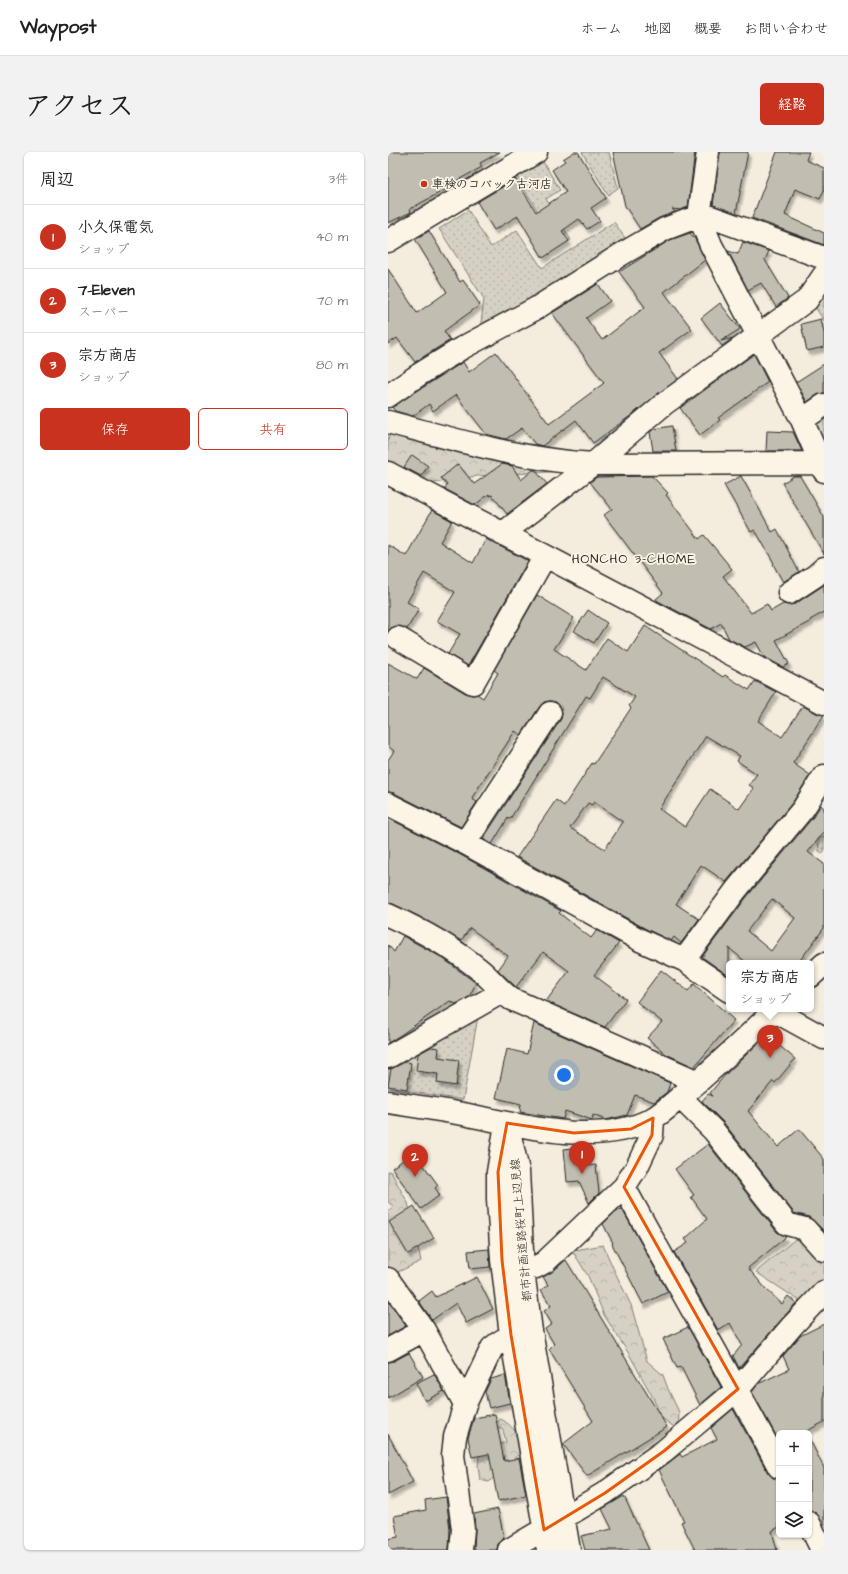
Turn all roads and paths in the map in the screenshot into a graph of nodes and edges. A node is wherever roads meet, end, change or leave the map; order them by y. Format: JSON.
{"nodes":[{"id":1,"x":536,"y":152,"type":"edge"},
{"id":2,"x":708,"y":152,"type":"edge"},
{"id":3,"x":699,"y":216,"type":"junction"},
{"id":4,"x":388,"y":241,"type":"edge"},
{"id":5,"x":824,"y":258,"type":"edge"},
{"id":6,"x":824,"y":275,"type":"edge"},
{"id":7,"x":758,"y":336,"type":"junction"},
{"id":8,"x":388,"y":396,"type":"edge"},
{"id":9,"x":824,"y":405,"type":"edge"},
{"id":10,"x":802,"y":420,"type":"junction"},
{"id":11,"x":388,"y":422,"type":"edge"},
{"id":12,"x":593,"y":464,"type":"junction"},
{"id":13,"x":823,"y":466,"type":"edge"},
{"id":14,"x":388,"y":473,"type":"edge"},
{"id":15,"x":502,"y":534,"type":"junction"},
{"id":16,"x":545,"y":556,"type":"junction"},
{"id":17,"x":824,"y":568,"type":"edge"},
{"id":18,"x":788,"y":593,"type":"dead end"},
{"id":19,"x":398,"y":638,"type":"dead end"},
{"id":20,"x":824,"y":703,"type":"edge"},
{"id":21,"x":550,"y":713,"type":"dead end"},
{"id":22,"x":824,"y":776,"type":"edge"},
{"id":23,"x":388,"y":804,"type":"edge"},
{"id":24,"x":465,"y":843,"type":"junction"},
{"id":25,"x":388,"y":915,"type":"edge"},
{"id":26,"x":684,"y":960,"type":"junction"},
{"id":27,"x":824,"y":964,"type":"edge"},
{"id":28,"x":814,"y":973,"type":"edge"},
{"id":29,"x":726,"y":989,"type":"edge"},
{"id":30,"x":502,"y":992,"type":"junction"},
{"id":31,"x":768,"y":1012,"type":"edge"},
{"id":32,"x":824,"y":1038,"type":"edge"},
{"id":33,"x":388,"y":1057,"type":"edge"},
{"id":34,"x":698,"y":1082,"type":"junction"},
{"id":35,"x":680,"y":1097,"type":"junction"},
{"id":36,"x":388,"y":1102,"type":"edge"},
{"id":37,"x":653,"y":1118,"type":"junction"},
{"id":38,"x":507,"y":1123,"type":"junction"},
{"id":39,"x":624,"y":1187,"type":"junction"},
{"id":40,"x":824,"y":1250,"type":"edge"},
{"id":41,"x":514,"y":1272,"type":"junction"},
{"id":42,"x":388,"y":1279,"type":"edge"},
{"id":43,"x":824,"y":1292,"type":"edge"},
{"id":44,"x":424,"y":1330,"type":"junction"},
{"id":45,"x":521,"y":1333,"type":"junction"},
{"id":46,"x":388,"y":1350,"type":"edge"},
{"id":47,"x":738,"y":1389,"type":"junction"},
{"id":48,"x":465,"y":1404,"type":"junction"},
{"id":49,"x":778,"y":1466,"type":"edge"},
{"id":50,"x":564,"y":1518,"type":"junction"},
{"id":51,"x":812,"y":1529,"type":"edge"},
{"id":52,"x":546,"y":1540,"type":"edge"},
{"id":53,"x":461,"y":1550,"type":"edge"},
{"id":54,"x":509,"y":1550,"type":"edge"},
{"id":55,"x":569,"y":1550,"type":"edge"},
{"id":56,"x":822,"y":1550,"type":"edge"}],
"edges":[{"from":1,"to":4,"type":"street"},
{"from":2,"to":3,"type":"street"},
{"from":3,"to":5,"type":"street"},
{"from":3,"to":7,"type":"street"},
{"from":3,"to":8,"type":"street"},
{"from":6,"to":7,"type":"street"},
{"from":7,"to":10,"type":"street"},
{"from":7,"to":12,"type":"street"},
{"from":9,"to":10,"type":"street"},
{"from":10,"to":13,"type":"street"},
{"from":11,"to":12,"type":"street"},
{"from":12,"to":13,"type":"street"},
{"from":12,"to":15,"type":"street"},
{"from":14,"to":15,"type":"street"},
{"from":15,"to":16,"type":"street"},
{"from":16,"to":19,"type":"street"},
{"from":16,"to":20,"type":"street"},
{"from":17,"to":18,"type":"street"},
{"from":21,"to":24,"type":"street"},
{"from":22,"to":26,"type":"street"},
{"from":23,"to":24,"type":"street"},
{"from":24,"to":26,"type":"street"},
{"from":25,"to":30,"type":"street"},
{"from":26,"to":29,"type":"street"},
{"from":27,"to":28,"type":"street"},
{"from":30,"to":33,"type":"street"},
{"from":30,"to":34,"type":"street"},
{"from":31,"to":32,"type":"street"},
{"from":31,"to":34,"type":"street"},
{"from":34,"to":35,"type":"street"},
{"from":35,"to":37,"type":"street"},
{"from":35,"to":40,"type":"street"},
{"from":36,"to":38,"type":"street"},
{"from":37,"to":38,"type":"street"},
{"from":37,"to":39,"type":"street"},
{"from":38,"to":41,"type":"street","name":"都市計画道路桜町上辺見線"},
{"from":39,"to":41,"type":"street"},
{"from":39,"to":47,"type":"street"},
{"from":41,"to":45,"type":"street","name":"都市計画道路桜町上辺見線"},
{"from":42,"to":44,"type":"street"},
{"from":43,"to":47,"type":"street"},
{"from":44,"to":46,"type":"street"},
{"from":44,"to":48,"type":"street"},
{"from":45,"to":48,"type":"street"},
{"from":45,"to":50,"type":"street","name":"都市計画道路桜町上辺見線"},
{"from":45,"to":52,"type":"street","name":"都市計画道路桜町上辺見線"},
{"from":47,"to":49,"type":"street"},
{"from":47,"to":50,"type":"street"},
{"from":48,"to":53,"type":"street"},
{"from":50,"to":52,"type":"street"},
{"from":50,"to":55,"type":"street","name":"都市計画道路桜町上辺見線"},
{"from":51,"to":56,"type":"street"},
{"from":52,"to":54,"type":"street"}]}
